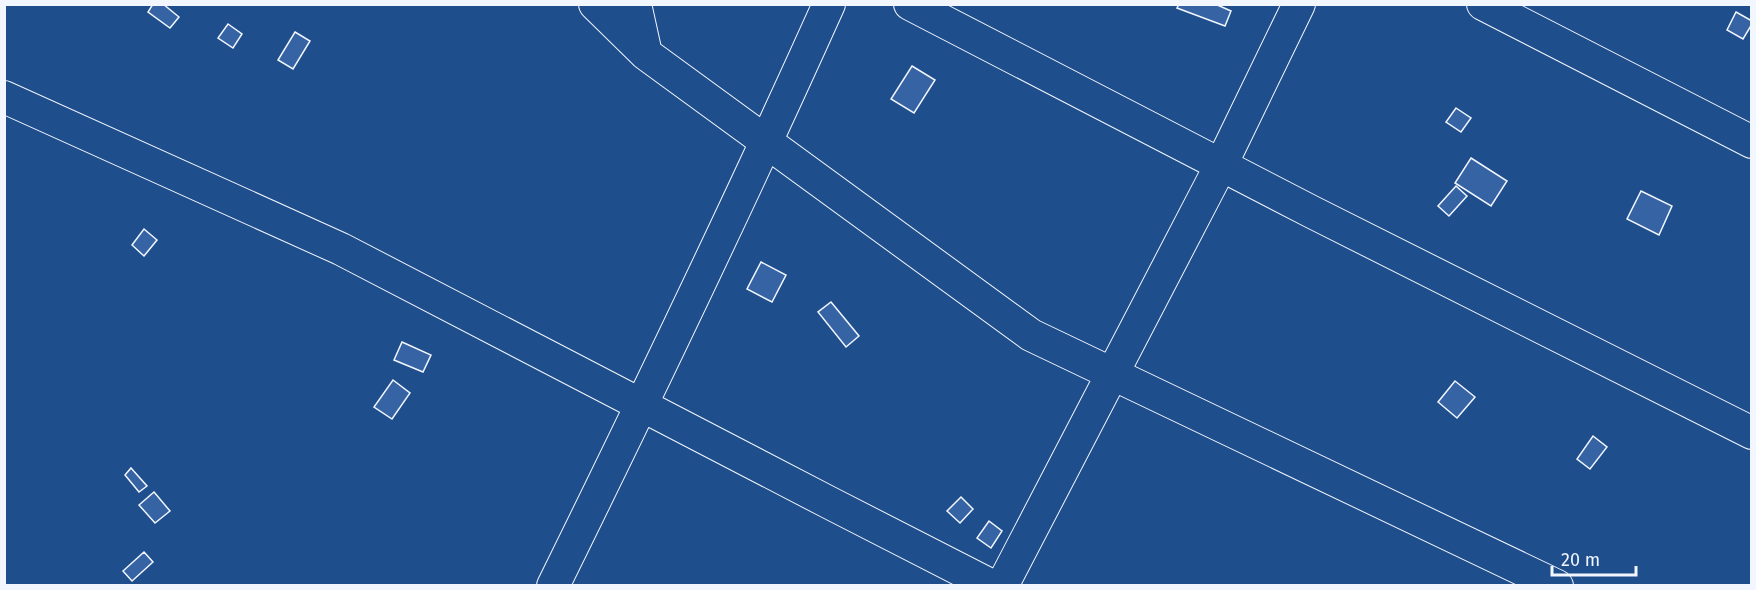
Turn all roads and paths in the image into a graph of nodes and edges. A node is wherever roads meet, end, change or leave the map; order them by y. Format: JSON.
{"nodes":[{"id":1,"x":595,"y":4,"type":"edge"},
{"id":2,"x":635,"y":4,"type":"edge"},
{"id":3,"x":829,"y":4,"type":"edge"},
{"id":4,"x":910,"y":4,"type":"edge"},
{"id":5,"x":1299,"y":4,"type":"edge"},
{"id":6,"x":1483,"y":4,"type":"edge"},
{"id":7,"x":646,"y":54,"type":"junction"},
{"id":8,"x":4,"y":97,"type":"edge"},
{"id":9,"x":1752,"y":142,"type":"edge"},
{"id":10,"x":767,"y":143,"type":"junction"},
{"id":11,"x":1221,"y":165,"type":"junction"},
{"id":12,"x":1111,"y":373,"type":"junction"},
{"id":13,"x":642,"y":405,"type":"junction"},
{"id":14,"x":1752,"y":433,"type":"edge"},
{"id":15,"x":553,"y":585,"type":"edge"},
{"id":16,"x":992,"y":585,"type":"edge"},
{"id":17,"x":1002,"y":585,"type":"edge"},
{"id":18,"x":1557,"y":585,"type":"edge"}],
"edges":[{"from":1,"to":7,"type":"street"},
{"from":2,"to":7,"type":"street"},
{"from":3,"to":10,"type":"street"},
{"from":4,"to":11,"type":"street"},
{"from":5,"to":11,"type":"street"},
{"from":6,"to":9,"type":"street"},
{"from":7,"to":10,"type":"street"},
{"from":8,"to":13,"type":"street"},
{"from":10,"to":12,"type":"street"},
{"from":10,"to":13,"type":"street"},
{"from":11,"to":12,"type":"street"},
{"from":11,"to":14,"type":"street"},
{"from":12,"to":17,"type":"street"},
{"from":12,"to":18,"type":"street"},
{"from":13,"to":15,"type":"street"},
{"from":13,"to":16,"type":"street"}]}
